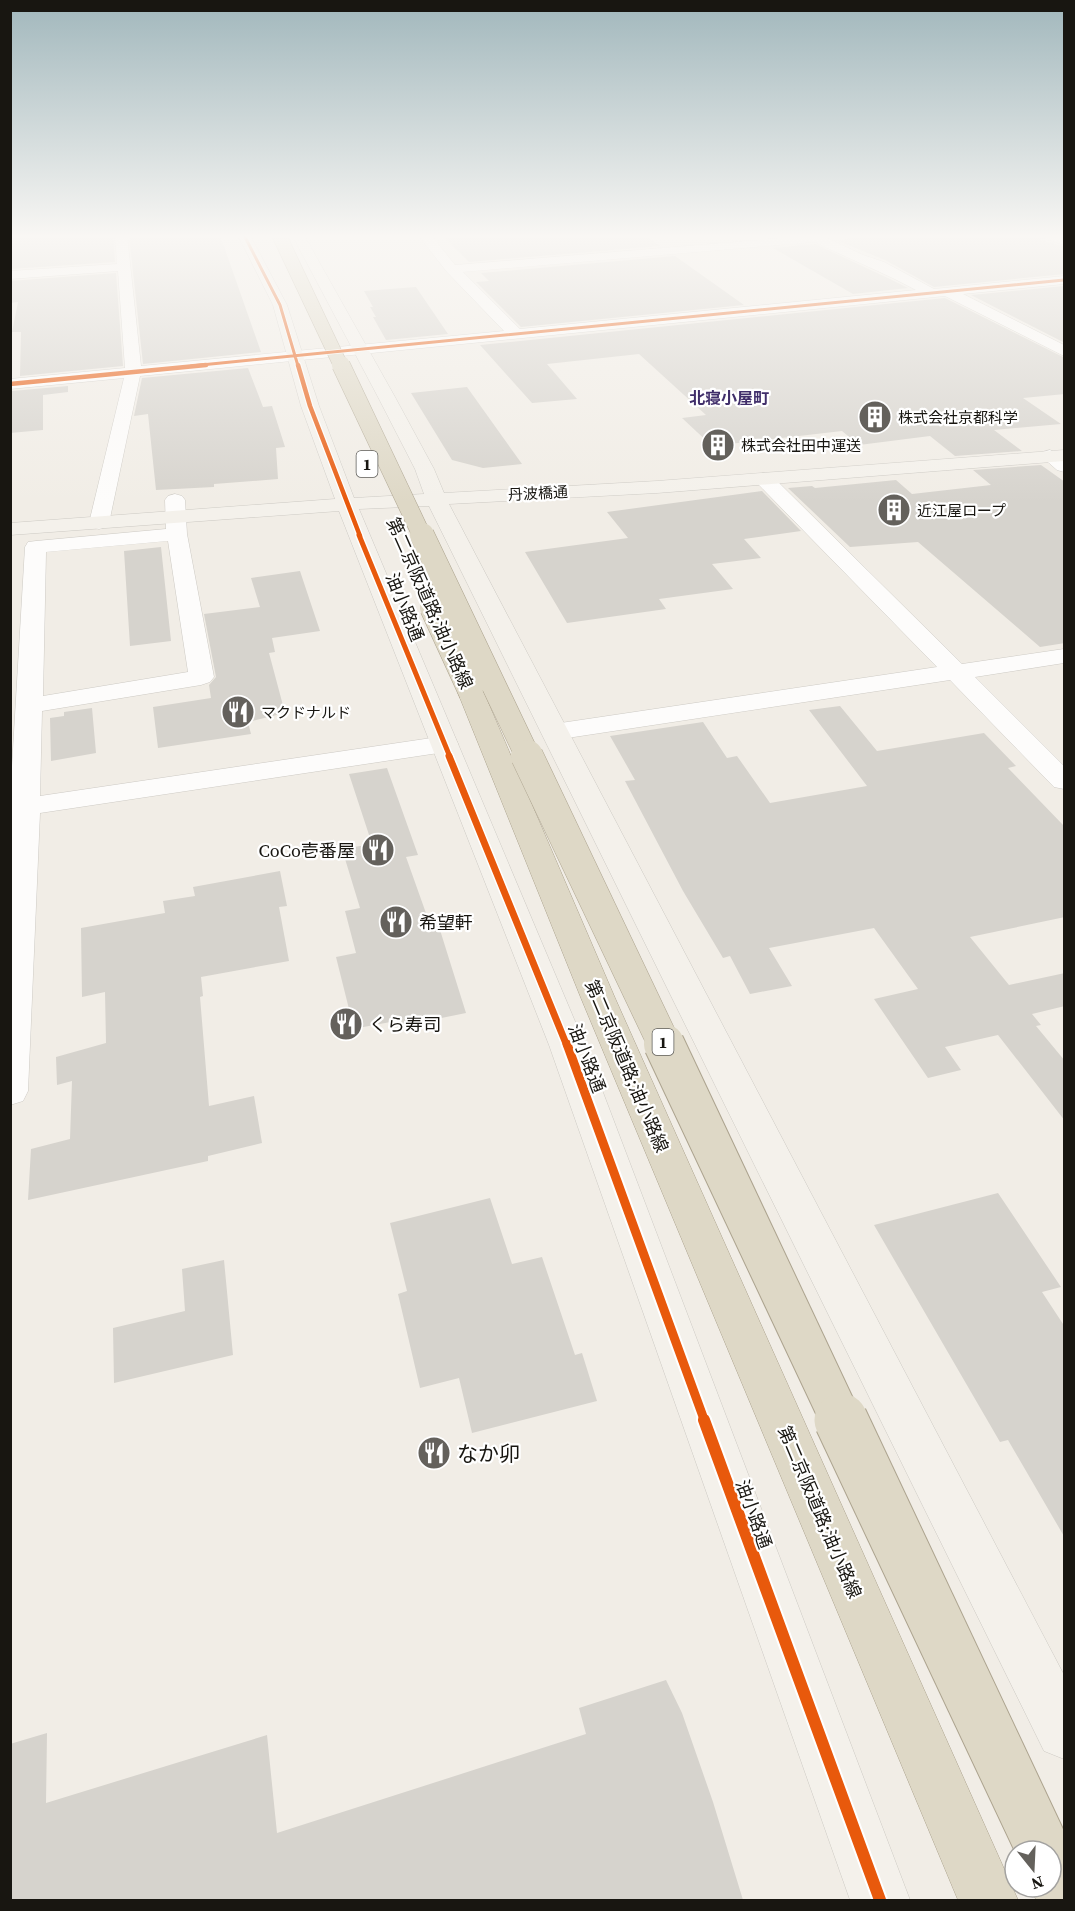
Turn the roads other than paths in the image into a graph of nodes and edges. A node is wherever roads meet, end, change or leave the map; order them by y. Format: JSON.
{"nodes":[{"id":1,"x":129,"y":324,"type":"edge"},
{"id":2,"x":285,"y":324,"type":"edge"},
{"id":3,"x":302,"y":324,"type":"edge"},
{"id":4,"x":321,"y":324,"type":"edge"},
{"id":5,"x":347,"y":324,"type":"edge"},
{"id":6,"x":506,"y":324,"type":"edge"},
{"id":7,"x":624,"y":324,"type":"edge"},
{"id":8,"x":681,"y":324,"type":"edge"},
{"id":9,"x":1007,"y":324,"type":"edge"},
{"id":10,"x":606,"y":326,"type":"junction"},
{"id":11,"x":693,"y":334,"type":"dead end"},
{"id":12,"x":517,"y":335,"type":"junction"},
{"id":13,"x":624,"y":341,"type":"dead end"},
{"id":14,"x":362,"y":350,"type":"junction"},
{"id":15,"x":1065,"y":351,"type":"edge"},
{"id":16,"x":295,"y":356,"type":"junction"},
{"id":17,"x":133,"y":372,"type":"junction"},
{"id":18,"x":10,"y":384,"type":"edge"},
{"id":19,"x":1065,"y":440,"type":"edge"},
{"id":20,"x":1032,"y":442,"type":"junction"},
{"id":21,"x":360,"y":449,"type":"dead end"},
{"id":22,"x":1060,"y":459,"type":"edge"},
{"id":23,"x":756,"y":471,"type":"junction"},
{"id":24,"x":434,"y":491,"type":"junction"},
{"id":25,"x":355,"y":492,"type":"junction"},
{"id":26,"x":10,"y":513,"type":"edge"},
{"id":27,"x":101,"y":514,"type":"junction"},
{"id":28,"x":176,"y":517,"type":"junction"},
{"id":29,"x":394,"y":523,"type":"dead end"},
{"id":30,"x":10,"y":529,"type":"edge"},
{"id":31,"x":423,"y":587,"type":"dead end"},
{"id":32,"x":1065,"y":656,"type":"edge"},
{"id":33,"x":956,"y":672,"type":"junction"},
{"id":34,"x":29,"y":706,"type":"junction"},
{"id":35,"x":554,"y":732,"type":"junction"},
{"id":36,"x":445,"y":744,"type":"junction"},
{"id":37,"x":1065,"y":781,"type":"edge"},
{"id":38,"x":18,"y":808,"type":"edge"},
{"id":39,"x":10,"y":1091,"type":"edge"},
{"id":40,"x":1065,"y":1731,"type":"edge"},
{"id":41,"x":1038,"y":1839,"type":"edge"},
{"id":42,"x":880,"y":1900,"type":"edge"},
{"id":43,"x":988,"y":1900,"type":"edge"}],
"edges":[{"from":1,"to":17,"type":"street"},
{"from":2,"to":16,"type":"street","name":"油小路通"},
{"from":3,"to":21,"type":"highway","number":"1"},
{"from":4,"to":41,"type":"highway","name":"第二京阪道路;油小路線","number":"1","bridge":true},
{"from":5,"to":14,"type":"street"},
{"from":6,"to":12,"type":"street"},
{"from":7,"to":10,"type":"street"},
{"from":8,"to":11,"type":"street"},
{"from":9,"to":15,"type":"street"},
{"from":10,"to":12,"type":"street"},
{"from":10,"to":13,"type":"street"},
{"from":12,"to":14,"type":"street"},
{"from":14,"to":16,"type":"street"},
{"from":14,"to":24,"type":"street"},
{"from":16,"to":17,"type":"street"},
{"from":16,"to":25,"type":"street","name":"油小路通"},
{"from":17,"to":18,"type":"street"},
{"from":17,"to":27,"type":"street"},
{"from":19,"to":20,"type":"street","name":"丹波橋通"},
{"from":20,"to":22,"type":"street"},
{"from":20,"to":23,"type":"street","name":"丹波橋通"},
{"from":22,"to":23,"type":"street","name":"丹波橋通"},
{"from":23,"to":24,"type":"street","name":"丹波橋通"},
{"from":23,"to":24,"type":"street","name":"丹波橋通"},
{"from":23,"to":33,"type":"street"},
{"from":24,"to":25,"type":"street","name":"丹波橋通"},
{"from":24,"to":35,"type":"street"},
{"from":25,"to":28,"type":"street","name":"丹波橋通"},
{"from":25,"to":29,"type":"highway","name":"第二京阪道路;油小路線","number":"1"},
{"from":25,"to":36,"type":"street","name":"油小路通"},
{"from":26,"to":27,"type":"street","name":"丹波橋通"},
{"from":27,"to":28,"type":"street","name":"丹波橋通"},
{"from":27,"to":30,"type":"street","name":"丹波橋通"},
{"from":28,"to":34,"type":"street"},
{"from":28,"to":34,"type":"street"},
{"from":31,"to":43,"type":"highway","name":"第二京阪道路;油小路線","bridge":true},
{"from":32,"to":33,"type":"street"},
{"from":33,"to":35,"type":"street"},
{"from":33,"to":37,"type":"street"},
{"from":34,"to":38,"type":"street"},
{"from":35,"to":40,"type":"street"},
{"from":36,"to":38,"type":"street"},
{"from":36,"to":42,"type":"street","name":"油小路通"},
{"from":38,"to":39,"type":"street"}]}
